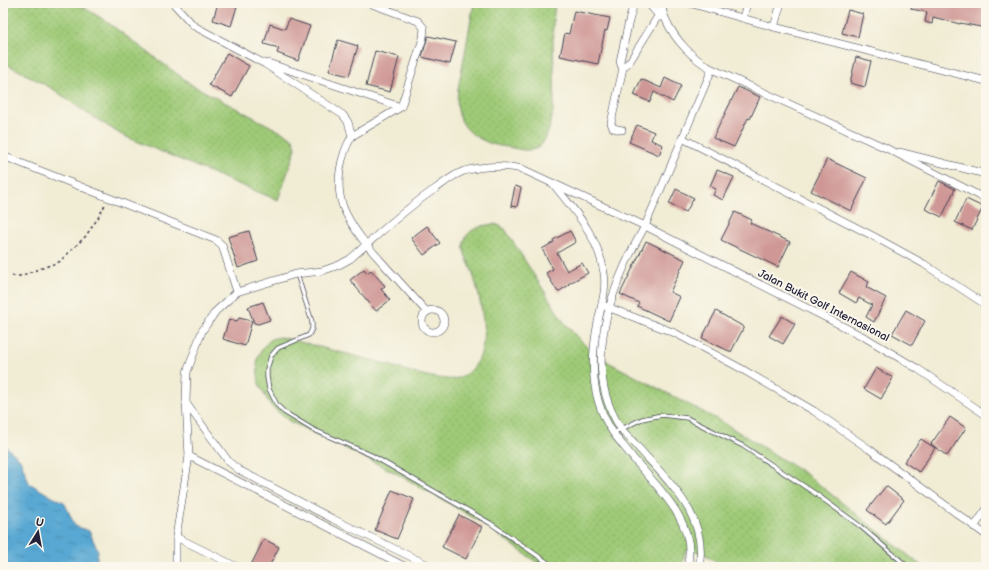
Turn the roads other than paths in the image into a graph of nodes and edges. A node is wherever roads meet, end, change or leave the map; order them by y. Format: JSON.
{"nodes":[{"id":1,"x":173,"y":3,"type":"edge"},
{"id":2,"x":369,"y":3,"type":"edge"},
{"id":3,"x":634,"y":3,"type":"edge"},
{"id":4,"x":648,"y":3,"type":"edge"},
{"id":5,"x":689,"y":3,"type":"edge"},
{"id":6,"x":747,"y":3,"type":"edge"},
{"id":7,"x":781,"y":3,"type":"edge"},
{"id":8,"x":661,"y":6,"type":"edge"},
{"id":9,"x":658,"y":15,"type":"junction"},
{"id":10,"x":743,"y":18,"type":"junction"},
{"id":11,"x":666,"y":20,"type":"junction"},
{"id":12,"x":774,"y":27,"type":"junction"},
{"id":13,"x":265,"y":64,"type":"junction"},
{"id":14,"x":623,"y":68,"type":"junction"},
{"id":15,"x":712,"y":70,"type":"junction"},
{"id":16,"x":986,"y":81,"type":"edge"},
{"id":17,"x":401,"y":107,"type":"junction"},
{"id":18,"x":622,"y":130,"type":"dead end"},
{"id":19,"x":352,"y":136,"type":"junction"},
{"id":20,"x":682,"y":138,"type":"junction"},
{"id":21,"x":886,"y":148,"type":"junction"},
{"id":22,"x":3,"y":156,"type":"edge"},
{"id":23,"x":986,"y":174,"type":"edge"},
{"id":24,"x":553,"y":183,"type":"junction"},
{"id":25,"x":986,"y":199,"type":"edge"},
{"id":26,"x":645,"y":226,"type":"junction"},
{"id":27,"x":366,"y":245,"type":"junction"},
{"id":28,"x":296,"y":274,"type":"junction"},
{"id":29,"x":237,"y":292,"type":"junction"},
{"id":30,"x":602,"y":305,"type":"junction"},
{"id":31,"x":986,"y":305,"type":"edge"},
{"id":32,"x":609,"y":308,"type":"junction"},
{"id":33,"x":427,"y":312,"type":"dead end"},
{"id":34,"x":186,"y":403,"type":"junction"},
{"id":35,"x":986,"y":415,"type":"edge"},
{"id":36,"x":621,"y":429,"type":"junction"},
{"id":37,"x":613,"y":433,"type":"junction"},
{"id":38,"x":189,"y":456,"type":"junction"},
{"id":39,"x":986,"y":510,"type":"edge"},
{"id":40,"x":974,"y":527,"type":"junction"},
{"id":41,"x":986,"y":536,"type":"edge"},
{"id":42,"x":176,"y":537,"type":"junction"},
{"id":43,"x":176,"y":567,"type":"edge"},
{"id":44,"x":237,"y":567,"type":"edge"},
{"id":45,"x":406,"y":567,"type":"edge"},
{"id":46,"x":432,"y":567,"type":"edge"},
{"id":47,"x":554,"y":567,"type":"edge"},
{"id":48,"x":687,"y":567,"type":"edge"},
{"id":49,"x":699,"y":567,"type":"edge"},
{"id":50,"x":908,"y":567,"type":"edge"}],
"edges":[{"from":1,"to":13,"type":"street"},
{"from":2,"to":17,"type":"street"},
{"from":3,"to":14,"type":"street"},
{"from":4,"to":9,"type":"street"},
{"from":5,"to":10,"type":"street"},
{"from":6,"to":10,"type":"street"},
{"from":7,"to":12,"type":"street"},
{"from":8,"to":9,"type":"street"},
{"from":8,"to":11,"type":"street"},
{"from":9,"to":11,"type":"street"},
{"from":9,"to":14,"type":"street"},
{"from":10,"to":12,"type":"street"},
{"from":11,"to":15,"type":"street"},
{"from":12,"to":16,"type":"street"},
{"from":13,"to":17,"type":"street"},
{"from":13,"to":19,"type":"street"},
{"from":14,"to":18,"type":"street"},
{"from":15,"to":20,"type":"street"},
{"from":15,"to":21,"type":"street"},
{"from":17,"to":19,"type":"street"},
{"from":19,"to":27,"type":"street"},
{"from":20,"to":26,"type":"street"},
{"from":20,"to":31,"type":"street"},
{"from":21,"to":23,"type":"street"},
{"from":21,"to":25,"type":"street"},
{"from":22,"to":29,"type":"street"},
{"from":24,"to":26,"type":"street","name":"Jalan Bukit Golf Internasional"},
{"from":24,"to":27,"type":"street","name":"Jalan Bukit Golf Internasional"},
{"from":24,"to":30,"type":"street"},
{"from":26,"to":32,"type":"street"},
{"from":26,"to":35,"type":"street","name":"Jalan Bukit Golf Internasional"},
{"from":27,"to":28,"type":"street","name":"Jalan Bukit Golf Internasional"},
{"from":27,"to":33,"type":"street"},
{"from":28,"to":29,"type":"street","name":"Jalan Bukit Golf Internasional"},
{"from":28,"to":47,"type":"lane"},
{"from":29,"to":34,"type":"street"},
{"from":30,"to":32,"type":"street"},
{"from":30,"to":37,"type":"street"},
{"from":32,"to":36,"type":"street"},
{"from":32,"to":40,"type":"street"},
{"from":34,"to":38,"type":"street"},
{"from":34,"to":46,"type":"street"},
{"from":36,"to":37,"type":"lane"},
{"from":36,"to":49,"type":"street"},
{"from":36,"to":50,"type":"lane"},
{"from":37,"to":48,"type":"street"},
{"from":38,"to":42,"type":"street"},
{"from":38,"to":45,"type":"street"},
{"from":39,"to":40,"type":"street"},
{"from":40,"to":41,"type":"street"},
{"from":42,"to":43,"type":"street"},
{"from":42,"to":44,"type":"street"}]}
